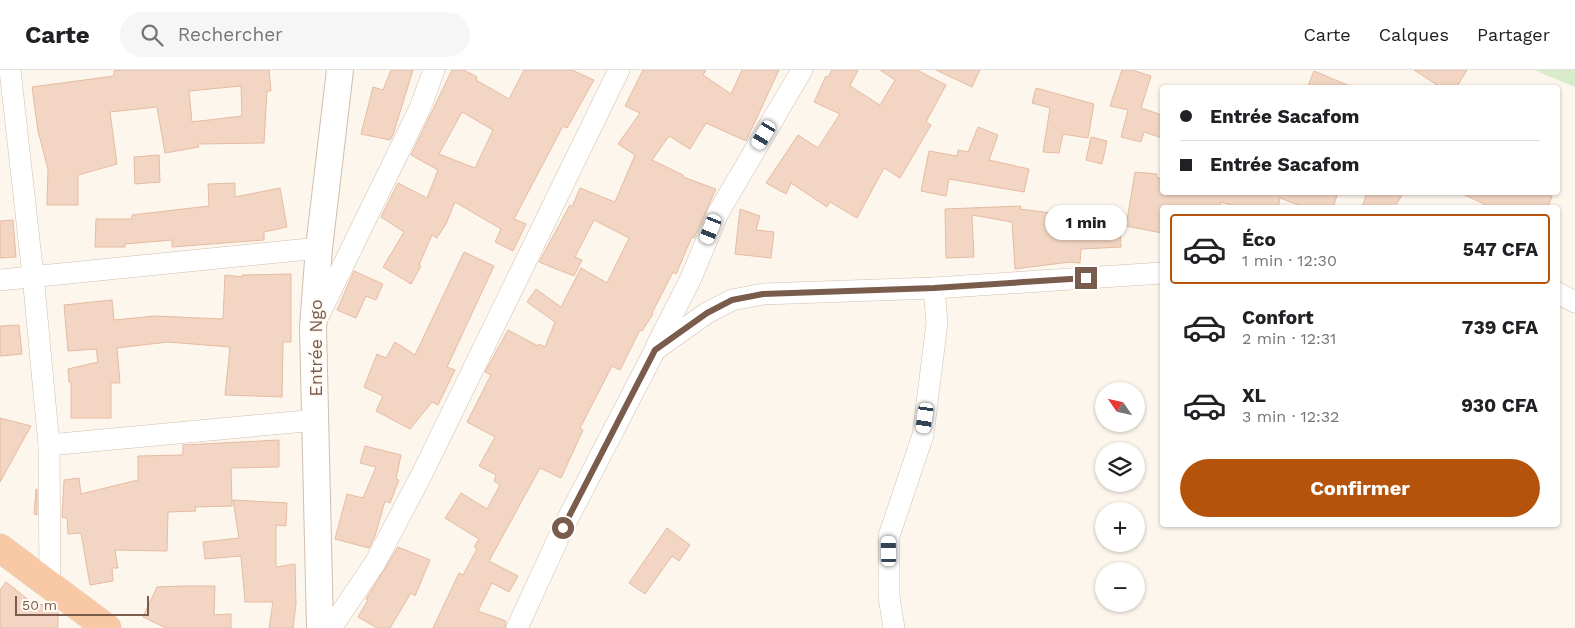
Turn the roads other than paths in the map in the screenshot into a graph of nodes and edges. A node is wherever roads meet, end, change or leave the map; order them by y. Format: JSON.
{"nodes":[{"id":1,"x":340,"y":70,"type":"edge"},
{"id":2,"x":434,"y":70,"type":"edge"},
{"id":3,"x":619,"y":70,"type":"edge"},
{"id":4,"x":802,"y":70,"type":"edge"},
{"id":5,"x":11,"y":71,"type":"edge"},
{"id":6,"x":319,"y":248,"type":"junction"},
{"id":7,"x":1160,"y":272,"type":"edge"},
{"id":8,"x":33,"y":276,"type":"junction"},
{"id":9,"x":0,"y":280,"type":"edge"},
{"id":10,"x":934,"y":288,"type":"junction"},
{"id":11,"x":1560,"y":294,"type":"edge"},
{"id":12,"x":1575,"y":302,"type":"edge"},
{"id":13,"x":313,"y":327,"type":"junction"},
{"id":14,"x":655,"y":350,"type":"junction"},
{"id":15,"x":316,"y":420,"type":"junction"},
{"id":16,"x":48,"y":445,"type":"junction"},
{"id":17,"x":0,"y":548,"type":"edge"},
{"id":18,"x":50,"y":585,"type":"junction"},
{"id":19,"x":106,"y":628,"type":"edge"},
{"id":20,"x":320,"y":628,"type":"edge"},
{"id":21,"x":331,"y":628,"type":"edge"},
{"id":22,"x":517,"y":628,"type":"edge"},
{"id":23,"x":894,"y":628,"type":"edge"}],
"edges":[{"from":1,"to":6,"type":"street","name":"Entrée Ngo"},
{"from":2,"to":13,"type":"street"},
{"from":3,"to":21,"type":"street"},
{"from":4,"to":14,"type":"street"},
{"from":5,"to":8,"type":"street"},
{"from":6,"to":8,"type":"street"},
{"from":6,"to":13,"type":"street","name":"Entrée Ngo"},
{"from":7,"to":10,"type":"street"},
{"from":8,"to":9,"type":"street"},
{"from":8,"to":16,"type":"street"},
{"from":10,"to":14,"type":"street"},
{"from":10,"to":23,"type":"street"},
{"from":11,"to":12,"type":"street"},
{"from":13,"to":15,"type":"street","name":"Entrée Ngo"},
{"from":14,"to":22,"type":"street"},
{"from":15,"to":16,"type":"street"},
{"from":15,"to":20,"type":"street","name":"Entrée Ngo"},
{"from":16,"to":18,"type":"street"},
{"from":17,"to":18,"type":"highway"},
{"from":18,"to":19,"type":"highway"}]}
